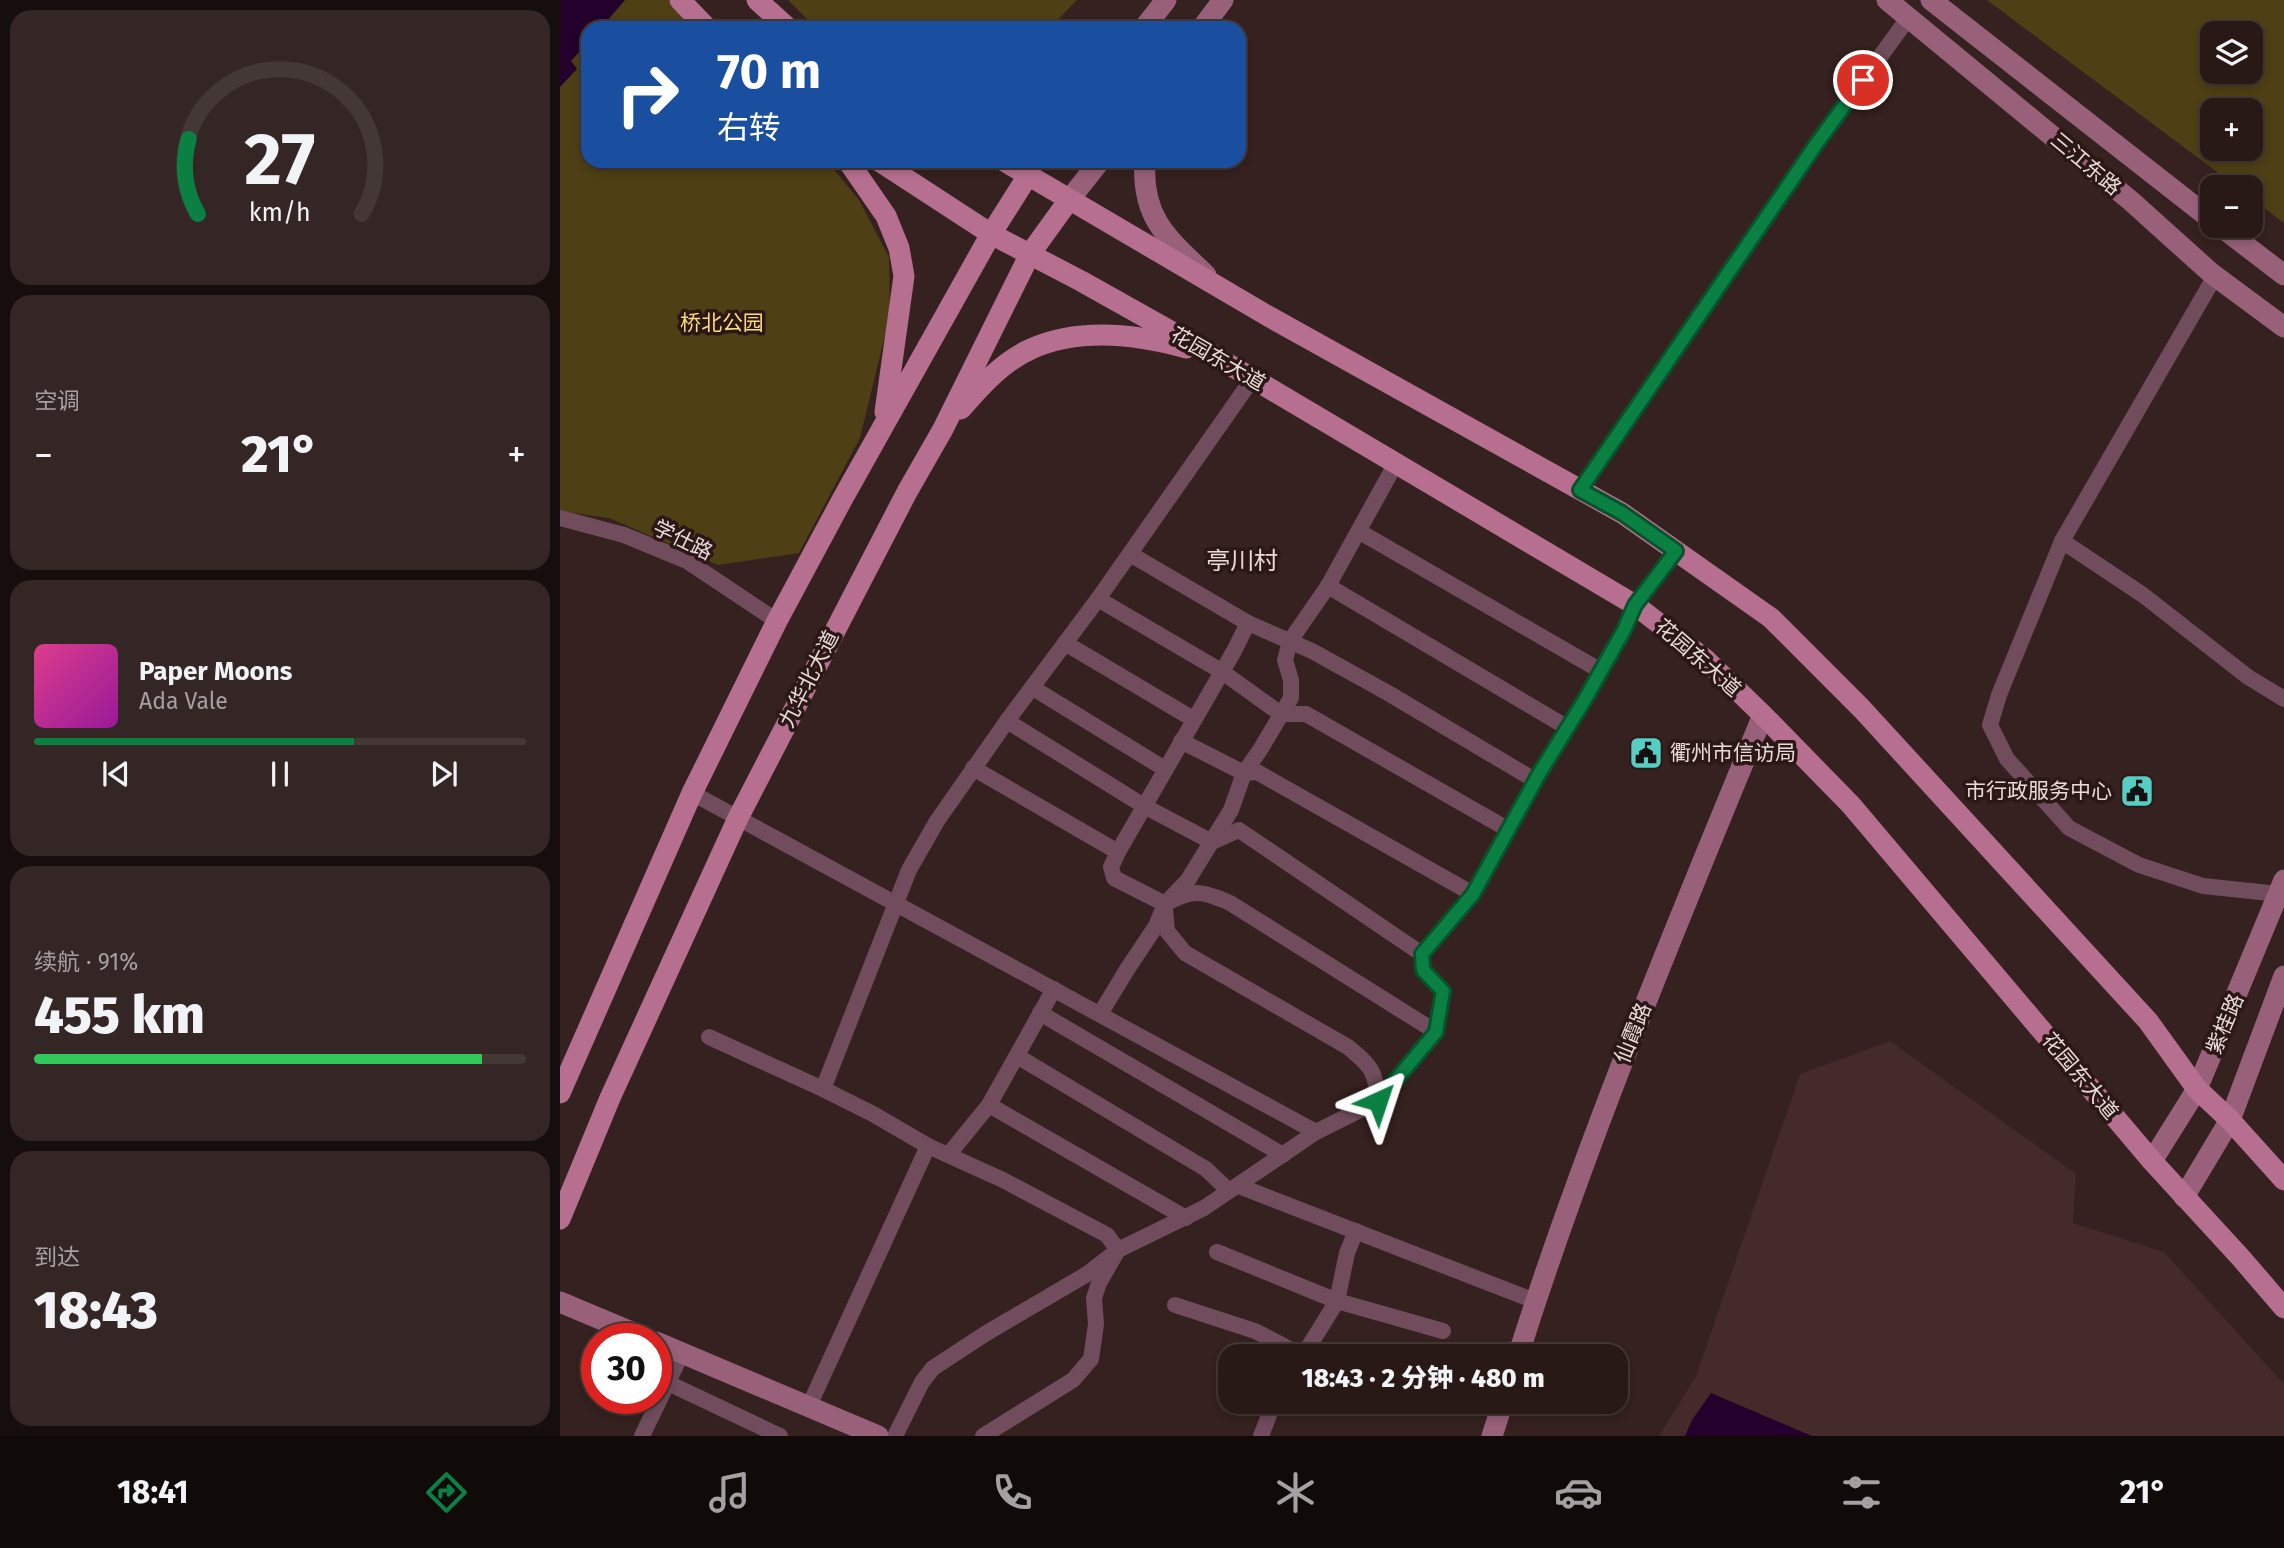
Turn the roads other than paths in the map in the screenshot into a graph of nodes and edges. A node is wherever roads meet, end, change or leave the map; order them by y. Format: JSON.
{"nodes":[{"id":1,"x":680,"y":0,"type":"edge"},
{"id":2,"x":757,"y":0,"type":"edge"},
{"id":3,"x":1887,"y":0,"type":"edge"},
{"id":4,"x":1931,"y":0,"type":"edge"},
{"id":5,"x":1222,"y":2,"type":"edge"},
{"id":6,"x":1163,"y":4,"type":"edge"},
{"id":7,"x":1909,"y":17,"type":"junction"},
{"id":8,"x":700,"y":21,"type":"edge"},
{"id":9,"x":780,"y":21,"type":"edge"},
{"id":10,"x":1148,"y":21,"type":"edge"},
{"id":11,"x":1207,"y":21,"type":"edge"},
{"id":12,"x":853,"y":168,"type":"edge"},
{"id":13,"x":890,"y":168,"type":"edge"},
{"id":14,"x":1034,"y":168,"type":"edge"},
{"id":15,"x":1094,"y":168,"type":"edge"},
{"id":16,"x":1145,"y":168,"type":"edge"},
{"id":17,"x":1069,"y":200,"type":"junction"},
{"id":18,"x":2200,"y":211,"type":"edge"},
{"id":19,"x":991,"y":234,"type":"junction"},
{"id":20,"x":2236,"y":238,"type":"edge"},
{"id":21,"x":1030,"y":254,"type":"junction"},
{"id":22,"x":2284,"y":275,"type":"edge"},
{"id":23,"x":2215,"y":276,"type":"junction"},
{"id":24,"x":1218,"y":286,"type":"junction"},
{"id":25,"x":2284,"y":327,"type":"edge"},
{"id":26,"x":1213,"y":355,"type":"junction"},
{"id":27,"x":1253,"y":378,"type":"junction"},
{"id":28,"x":883,"y":426,"type":"junction"},
{"id":29,"x":943,"y":429,"type":"junction"},
{"id":30,"x":1396,"y":463,"type":"junction"},
{"id":31,"x":1580,"y":490,"type":"junction"},
{"id":32,"x":560,"y":518,"type":"edge"},
{"id":33,"x":1360,"y":532,"type":"junction"},
{"id":34,"x":2062,"y":541,"type":"junction"},
{"id":35,"x":1676,"y":551,"type":"junction"},
{"id":36,"x":1130,"y":554,"type":"junction"},
{"id":37,"x":1328,"y":586,"type":"junction"},
{"id":38,"x":1098,"y":599,"type":"junction"},
{"id":39,"x":1635,"y":605,"type":"junction"},
{"id":40,"x":777,"y":621,"type":"junction"},
{"id":41,"x":1248,"y":623,"type":"junction"},
{"id":42,"x":1290,"y":641,"type":"junction"},
{"id":43,"x":1065,"y":643,"type":"junction"},
{"id":44,"x":1221,"y":671,"type":"junction"},
{"id":45,"x":1601,"y":671,"type":"junction"},
{"id":46,"x":1033,"y":688,"type":"junction"},
{"id":47,"x":2284,"y":699,"type":"edge"},
{"id":48,"x":1281,"y":713,"type":"junction"},
{"id":49,"x":1763,"y":715,"type":"junction"},
{"id":50,"x":1193,"y":719,"type":"junction"},
{"id":51,"x":1007,"y":721,"type":"junction"},
{"id":52,"x":1568,"y":728,"type":"junction"},
{"id":53,"x":1181,"y":741,"type":"junction"},
{"id":54,"x":973,"y":768,"type":"junction"},
{"id":55,"x":1165,"y":769,"type":"junction"},
{"id":56,"x":1244,"y":773,"type":"junction"},
{"id":57,"x":1536,"y":781,"type":"junction"},
{"id":58,"x":692,"y":793,"type":"junction"},
{"id":59,"x":1144,"y":806,"type":"junction"},
{"id":60,"x":738,"y":818,"type":"junction"},
{"id":61,"x":1509,"y":830,"type":"junction"},
{"id":62,"x":1212,"y":842,"type":"junction"},
{"id":63,"x":1118,"y":852,"type":"junction"},
{"id":64,"x":2281,"y":887,"type":"edge"},
{"id":65,"x":1473,"y":894,"type":"junction"},
{"id":66,"x":897,"y":904,"type":"junction"},
{"id":67,"x":1164,"y":904,"type":"junction"},
{"id":68,"x":1422,"y":954,"type":"junction"},
{"id":69,"x":2284,"y":976,"type":"edge"},
{"id":70,"x":1054,"y":989,"type":"junction"},
{"id":71,"x":1040,"y":1013,"type":"junction"},
{"id":72,"x":1100,"y":1014,"type":"junction"},
{"id":73,"x":1436,"y":1032,"type":"junction"},
{"id":74,"x":709,"y":1037,"type":"dead end"},
{"id":75,"x":1017,"y":1055,"type":"junction"},
{"id":76,"x":823,"y":1089,"type":"junction"},
{"id":77,"x":2197,"y":1089,"type":"junction"},
{"id":78,"x":560,"y":1093,"type":"edge"},
{"id":79,"x":1378,"y":1101,"type":"junction"},
{"id":80,"x":989,"y":1105,"type":"junction"},
{"id":81,"x":2230,"y":1120,"type":"junction"},
{"id":82,"x":1316,"y":1132,"type":"junction"},
{"id":83,"x":928,"y":1146,"type":"junction"},
{"id":84,"x":948,"y":1154,"type":"junction"},
{"id":85,"x":1283,"y":1155,"type":"junction"},
{"id":86,"x":2152,"y":1161,"type":"junction"},
{"id":87,"x":2284,"y":1180,"type":"edge"},
{"id":88,"x":1234,"y":1189,"type":"junction"},
{"id":89,"x":2184,"y":1197,"type":"junction"},
{"id":90,"x":1186,"y":1218,"type":"junction"},
{"id":91,"x":560,"y":1219,"type":"edge"},
{"id":92,"x":1356,"y":1231,"type":"junction"},
{"id":93,"x":1118,"y":1250,"type":"junction"},
{"id":94,"x":1217,"y":1252,"type":"dead end"},
{"id":95,"x":1337,"y":1301,"type":"junction"},
{"id":96,"x":1535,"y":1301,"type":"junction"},
{"id":97,"x":560,"y":1302,"type":"edge"},
{"id":98,"x":1175,"y":1305,"type":"dead end"},
{"id":99,"x":2284,"y":1308,"type":"edge"},
{"id":100,"x":610,"y":1323,"type":"edge"},
{"id":101,"x":1443,"y":1331,"type":"dead end"},
{"id":102,"x":1280,"y":1344,"type":"edge"},
{"id":103,"x":1310,"y":1344,"type":"edge"},
{"id":104,"x":1522,"y":1344,"type":"edge"},
{"id":105,"x":672,"y":1349,"type":"edge"},
{"id":106,"x":682,"y":1353,"type":"junction"},
{"id":107,"x":672,"y":1374,"type":"edge"},
{"id":108,"x":672,"y":1385,"type":"edge"},
{"id":109,"x":809,"y":1406,"type":"junction"},
{"id":110,"x":653,"y":1414,"type":"edge"},
{"id":111,"x":1269,"y":1414,"type":"edge"},
{"id":112,"x":1499,"y":1414,"type":"edge"},
{"id":113,"x":642,"y":1436,"type":"edge"},
{"id":114,"x":780,"y":1436,"type":"edge"},
{"id":115,"x":878,"y":1436,"type":"edge"},
{"id":116,"x":895,"y":1436,"type":"edge"},
{"id":117,"x":983,"y":1436,"type":"edge"},
{"id":118,"x":1261,"y":1436,"type":"edge"},
{"id":119,"x":1492,"y":1436,"type":"edge"}],
"edges":[{"from":1,"to":8,"type":"main road"},
{"from":2,"to":9,"type":"main road"},
{"from":3,"to":7,"type":"main road","name":"三江东路"},
{"from":4,"to":18,"type":"main road","name":"三江东路"},
{"from":5,"to":11,"type":"main road"},
{"from":6,"to":10,"type":"main road"},
{"from":7,"to":23,"type":"main road","name":"三江东路"},
{"from":7,"to":31,"type":"street"},
{"from":12,"to":28,"type":"main road"},
{"from":13,"to":19,"type":"main road","name":"花园东大道"},
{"from":14,"to":17,"type":"main road"},
{"from":14,"to":19,"type":"main road"},
{"from":15,"to":17,"type":"main road","name":"九华北大道"},
{"from":16,"to":24,"type":"main road"},
{"from":17,"to":21,"type":"main road","name":"九华北大道"},
{"from":17,"to":24,"type":"main road"},
{"from":19,"to":21,"type":"main road","name":"花园东大道"},
{"from":19,"to":28,"type":"main road"},
{"from":20,"to":22,"type":"main road"},
{"from":21,"to":26,"type":"main road","name":"花园东大道"},
{"from":21,"to":29,"type":"main road","name":"九华北大道"},
{"from":23,"to":25,"type":"main road","name":"三江东路"},
{"from":23,"to":34,"type":"street"},
{"from":24,"to":31,"type":"main road"},
{"from":26,"to":27,"type":"main road","name":"花园东大道"},
{"from":26,"to":29,"type":"main road"},
{"from":27,"to":30,"type":"main road","name":"花园东大道"},
{"from":27,"to":36,"type":"street"},
{"from":28,"to":40,"type":"main road"},
{"from":29,"to":60,"type":"main road","name":"九华北大道"},
{"from":30,"to":33,"type":"street"},
{"from":30,"to":39,"type":"main road","name":"花园东大道"},
{"from":31,"to":35,"type":"main road"},
{"from":32,"to":40,"type":"street","name":"学仕路"},
{"from":33,"to":37,"type":"street"},
{"from":33,"to":45,"type":"street"},
{"from":34,"to":47,"type":"street"},
{"from":34,"to":64,"type":"street"},
{"from":35,"to":39,"type":"street"},
{"from":35,"to":77,"type":"main road"},
{"from":36,"to":38,"type":"street"},
{"from":36,"to":41,"type":"street"},
{"from":37,"to":42,"type":"street"},
{"from":37,"to":52,"type":"street"},
{"from":38,"to":43,"type":"street"},
{"from":38,"to":44,"type":"street"},
{"from":39,"to":45,"type":"street"},
{"from":39,"to":49,"type":"main road","name":"花园东大道"},
{"from":40,"to":58,"type":"main road"},
{"from":41,"to":42,"type":"street"},
{"from":41,"to":44,"type":"street"},
{"from":42,"to":48,"type":"street"},
{"from":42,"to":57,"type":"street"},
{"from":43,"to":46,"type":"street"},
{"from":43,"to":50,"type":"street"},
{"from":44,"to":48,"type":"street"},
{"from":44,"to":50,"type":"street"},
{"from":45,"to":52,"type":"street"},
{"from":46,"to":51,"type":"street"},
{"from":46,"to":55,"type":"street"},
{"from":48,"to":56,"type":"street"},
{"from":48,"to":61,"type":"street"},
{"from":49,"to":86,"type":"main road","name":"花园东大道"},
{"from":49,"to":96,"type":"main road","name":"仙霞路"},
{"from":50,"to":53,"type":"street"},
{"from":51,"to":54,"type":"street"},
{"from":51,"to":59,"type":"street"},
{"from":52,"to":57,"type":"street"},
{"from":53,"to":55,"type":"street"},
{"from":53,"to":56,"type":"street"},
{"from":54,"to":63,"type":"street"},
{"from":54,"to":66,"type":"street"},
{"from":55,"to":59,"type":"street"},
{"from":56,"to":62,"type":"street"},
{"from":56,"to":65,"type":"street"},
{"from":57,"to":61,"type":"street"},
{"from":58,"to":60,"type":"street"},
{"from":58,"to":78,"type":"main road"},
{"from":59,"to":62,"type":"street"},
{"from":59,"to":63,"type":"street"},
{"from":60,"to":66,"type":"street"},
{"from":60,"to":91,"type":"main road","name":"九华北大道"},
{"from":61,"to":65,"type":"street"},
{"from":62,"to":67,"type":"street"},
{"from":62,"to":68,"type":"street"},
{"from":63,"to":67,"type":"street"},
{"from":64,"to":77,"type":"main road","name":"紫桂路"},
{"from":65,"to":68,"type":"street"},
{"from":66,"to":70,"type":"street"},
{"from":66,"to":76,"type":"street"},
{"from":67,"to":72,"type":"street"},
{"from":67,"to":73,"type":"street"},
{"from":67,"to":79,"type":"street"},
{"from":68,"to":73,"type":"street"},
{"from":69,"to":81,"type":"main road","name":"紫桂路"},
{"from":70,"to":71,"type":"street"},
{"from":70,"to":72,"type":"street"},
{"from":71,"to":75,"type":"street"},
{"from":71,"to":85,"type":"street"},
{"from":72,"to":82,"type":"street"},
{"from":73,"to":79,"type":"street"},
{"from":74,"to":76,"type":"street"},
{"from":75,"to":80,"type":"street"},
{"from":75,"to":88,"type":"street"},
{"from":76,"to":83,"type":"street"},
{"from":77,"to":81,"type":"main road"},
{"from":77,"to":86,"type":"main road","name":"紫桂路"},
{"from":79,"to":82,"type":"street"},
{"from":80,"to":84,"type":"street"},
{"from":80,"to":90,"type":"street"},
{"from":81,"to":87,"type":"main road"},
{"from":81,"to":89,"type":"main road","name":"紫桂路"},
{"from":82,"to":85,"type":"street"},
{"from":83,"to":84,"type":"street"},
{"from":83,"to":109,"type":"street"},
{"from":84,"to":93,"type":"street"},
{"from":85,"to":88,"type":"street"},
{"from":86,"to":89,"type":"main road","name":"花园东大道"},
{"from":88,"to":90,"type":"street"},
{"from":88,"to":92,"type":"street"},
{"from":89,"to":99,"type":"main road","name":"花园东大道"},
{"from":90,"to":93,"type":"street"},
{"from":92,"to":95,"type":"street"},
{"from":92,"to":96,"type":"street"},
{"from":93,"to":116,"type":"street"},
{"from":93,"to":117,"type":"street"},
{"from":94,"to":95,"type":"street"},
{"from":95,"to":101,"type":"street"},
{"from":95,"to":103,"type":"street"},
{"from":96,"to":104,"type":"main road","name":"仙霞路"},
{"from":97,"to":100,"type":"main road"},
{"from":98,"to":102,"type":"street"},
{"from":105,"to":106,"type":"main road"},
{"from":106,"to":107,"type":"street"},
{"from":106,"to":109,"type":"main road"},
{"from":108,"to":114,"type":"street"},
{"from":109,"to":115,"type":"main road"},
{"from":110,"to":113,"type":"street"},
{"from":111,"to":118,"type":"street"},
{"from":112,"to":119,"type":"main road"}]}
